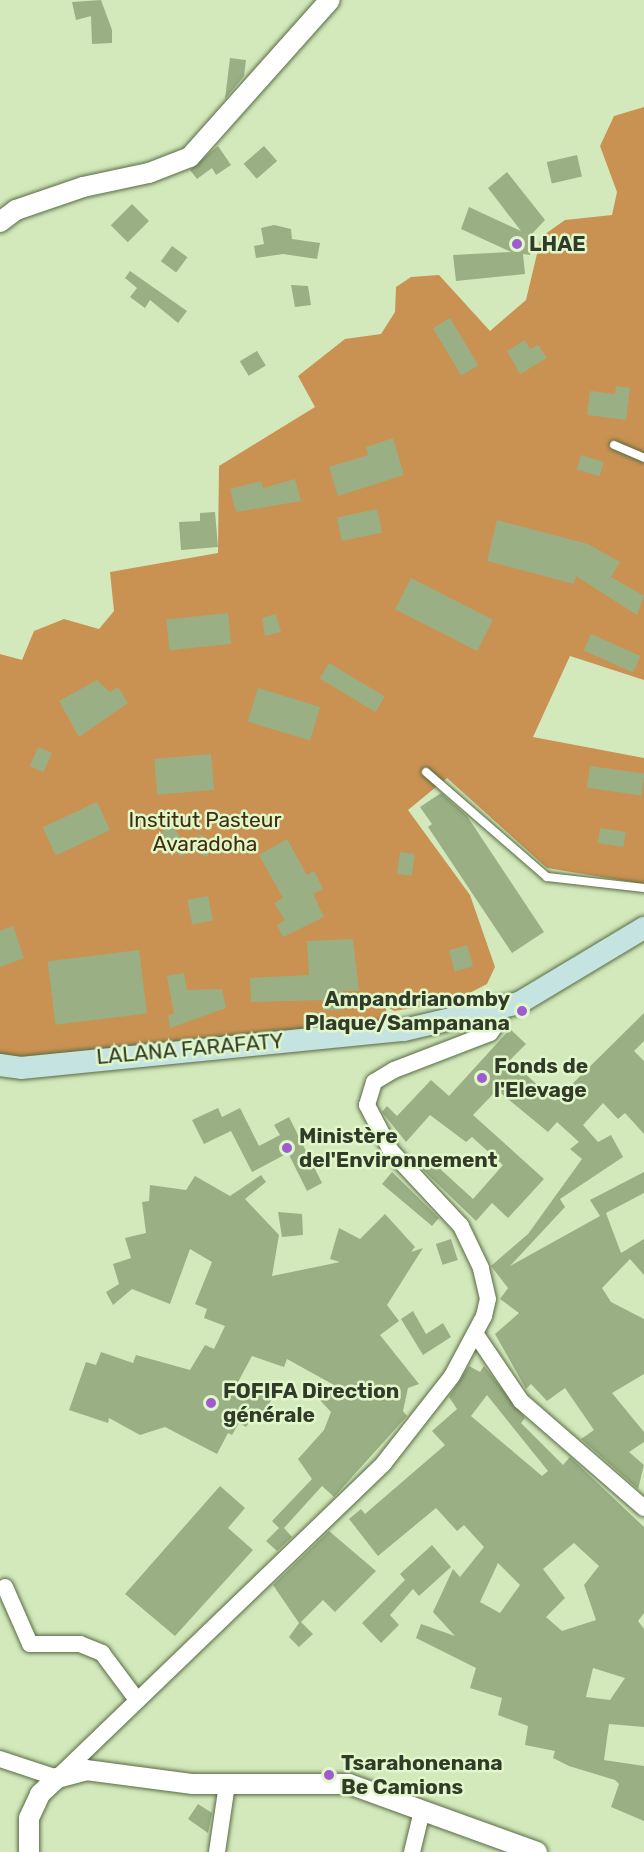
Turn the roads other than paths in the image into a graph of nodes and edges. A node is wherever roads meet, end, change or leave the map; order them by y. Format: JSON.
{"nodes":[{"id":1,"x":330,"y":0,"type":"edge"},
{"id":2,"x":0,"y":222,"type":"edge"},
{"id":3,"x":614,"y":445,"type":"dead end"},
{"id":4,"x":644,"y":458,"type":"edge"},
{"id":5,"x":426,"y":772,"type":"dead end"},
{"id":6,"x":644,"y":888,"type":"edge"},
{"id":7,"x":644,"y":928,"type":"edge"},
{"id":8,"x":495,"y":1009,"type":"junction"},
{"id":9,"x":0,"y":1065,"type":"edge"},
{"id":10,"x":477,"y":1336,"type":"junction"},
{"id":11,"x":644,"y":1508,"type":"edge"},
{"id":12,"x":5,"y":1587,"type":"dead end"},
{"id":13,"x":137,"y":1700,"type":"junction"},
{"id":14,"x":0,"y":1759,"type":"edge"},
{"id":15,"x":57,"y":1778,"type":"junction"},
{"id":16,"x":227,"y":1784,"type":"junction"},
{"id":17,"x":422,"y":1811,"type":"junction"},
{"id":18,"x":29,"y":1852,"type":"edge"},
{"id":19,"x":217,"y":1852,"type":"edge"},
{"id":20,"x":412,"y":1852,"type":"edge"},
{"id":21,"x":537,"y":1852,"type":"edge"}],
"edges":[{"from":1,"to":2,"type":"street"},
{"from":3,"to":4,"type":"lane"},
{"from":5,"to":6,"type":"lane"},
{"from":7,"to":8,"type":"main road","name":"LALANA FARAFATY"},
{"from":8,"to":9,"type":"main road","name":"LALANA FARAFATY"},
{"from":8,"to":10,"type":"street"},
{"from":10,"to":11,"type":"street"},
{"from":10,"to":13,"type":"street"},
{"from":12,"to":13,"type":"street"},
{"from":13,"to":15,"type":"street"},
{"from":14,"to":15,"type":"street"},
{"from":15,"to":16,"type":"street"},
{"from":15,"to":18,"type":"street"},
{"from":16,"to":17,"type":"street"},
{"from":16,"to":19,"type":"street"},
{"from":17,"to":20,"type":"street"},
{"from":17,"to":21,"type":"street"}]}
